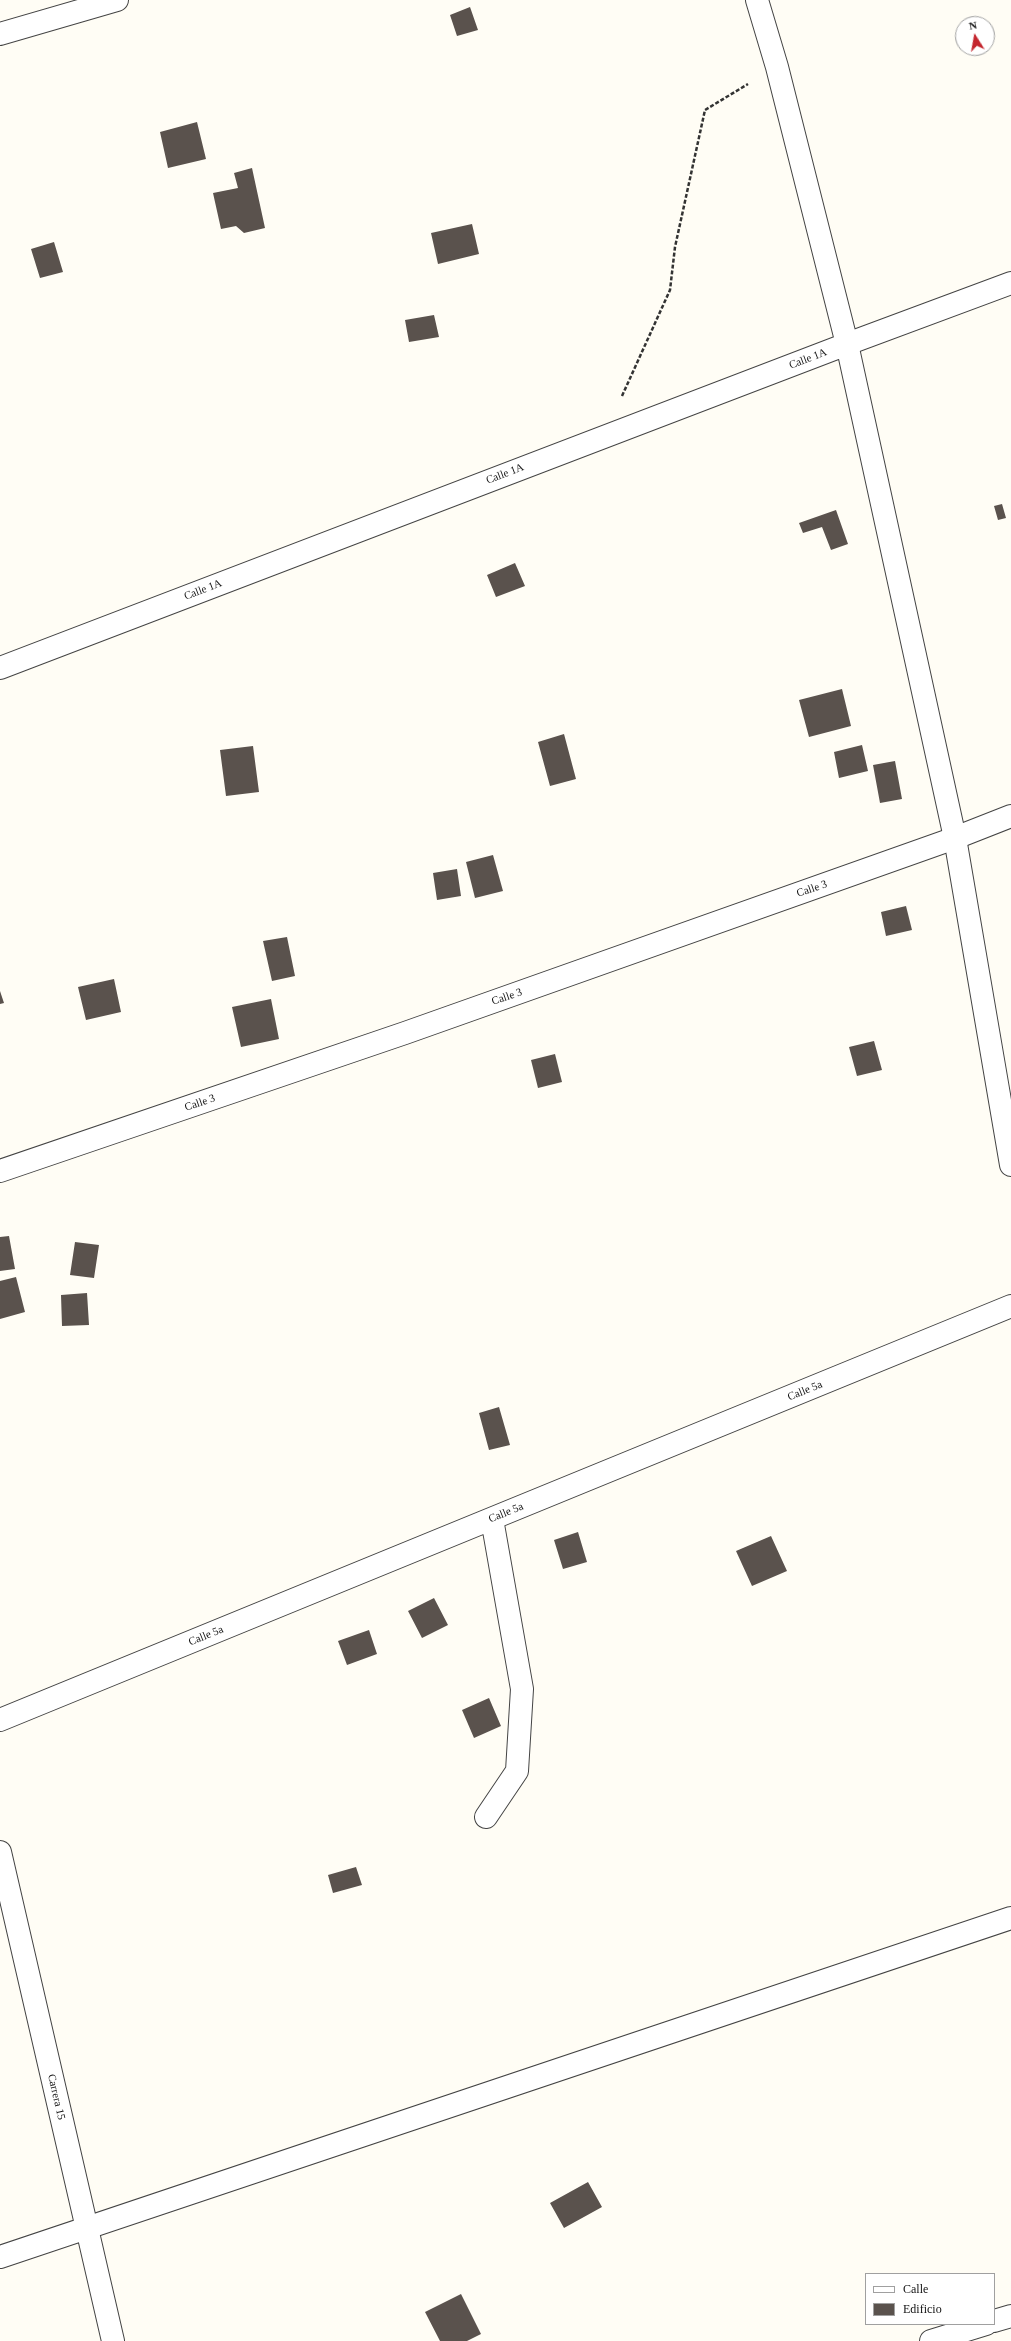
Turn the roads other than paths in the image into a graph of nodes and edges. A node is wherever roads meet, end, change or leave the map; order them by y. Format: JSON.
{"nodes":[{"id":1,"x":117,"y":0,"type":"edge"},
{"id":2,"x":756,"y":0,"type":"edge"},
{"id":3,"x":0,"y":34,"type":"edge"},
{"id":4,"x":1011,"y":283,"type":"edge"},
{"id":5,"x":847,"y":344,"type":"junction"},
{"id":6,"x":0,"y":668,"type":"edge"},
{"id":7,"x":1011,"y":816,"type":"edge"},
{"id":8,"x":955,"y":838,"type":"junction"},
{"id":9,"x":1011,"y":1165,"type":"edge"},
{"id":10,"x":0,"y":1171,"type":"edge"},
{"id":11,"x":1011,"y":1306,"type":"edge"},
{"id":12,"x":492,"y":1519,"type":"junction"},
{"id":13,"x":0,"y":1720,"type":"edge"},
{"id":14,"x":486,"y":1817,"type":"dead end"},
{"id":15,"x":0,"y":1852,"type":"edge"},
{"id":16,"x":1011,"y":1918,"type":"edge"},
{"id":17,"x":86,"y":2228,"type":"junction"},
{"id":18,"x":0,"y":2257,"type":"edge"},
{"id":19,"x":1011,"y":2316,"type":"edge"},
{"id":20,"x":995,"y":2322,"type":"edge"},
{"id":21,"x":983,"y":2325,"type":"edge"},
{"id":22,"x":113,"y":2341,"type":"edge"},
{"id":23,"x":931,"y":2341,"type":"edge"}],
"edges":[{"from":1,"to":3,"type":"street"},
{"from":2,"to":5,"type":"street"},
{"from":4,"to":5,"type":"street","name":"Calle 1A"},
{"from":5,"to":6,"type":"street","name":"Calle 1A"},
{"from":5,"to":8,"type":"street"},
{"from":7,"to":8,"type":"street","name":"Calle 3"},
{"from":8,"to":9,"type":"street"},
{"from":8,"to":10,"type":"street","name":"Calle 3"},
{"from":11,"to":12,"type":"street","name":"Calle 5a"},
{"from":12,"to":13,"type":"street","name":"Calle 5a"},
{"from":12,"to":14,"type":"street"},
{"from":15,"to":17,"type":"street","name":"Carrera 15"},
{"from":16,"to":17,"type":"street"},
{"from":17,"to":18,"type":"street"},
{"from":17,"to":22,"type":"street","name":"Carrera 15"},
{"from":19,"to":20,"type":"street"},
{"from":21,"to":23,"type":"street"}]}
